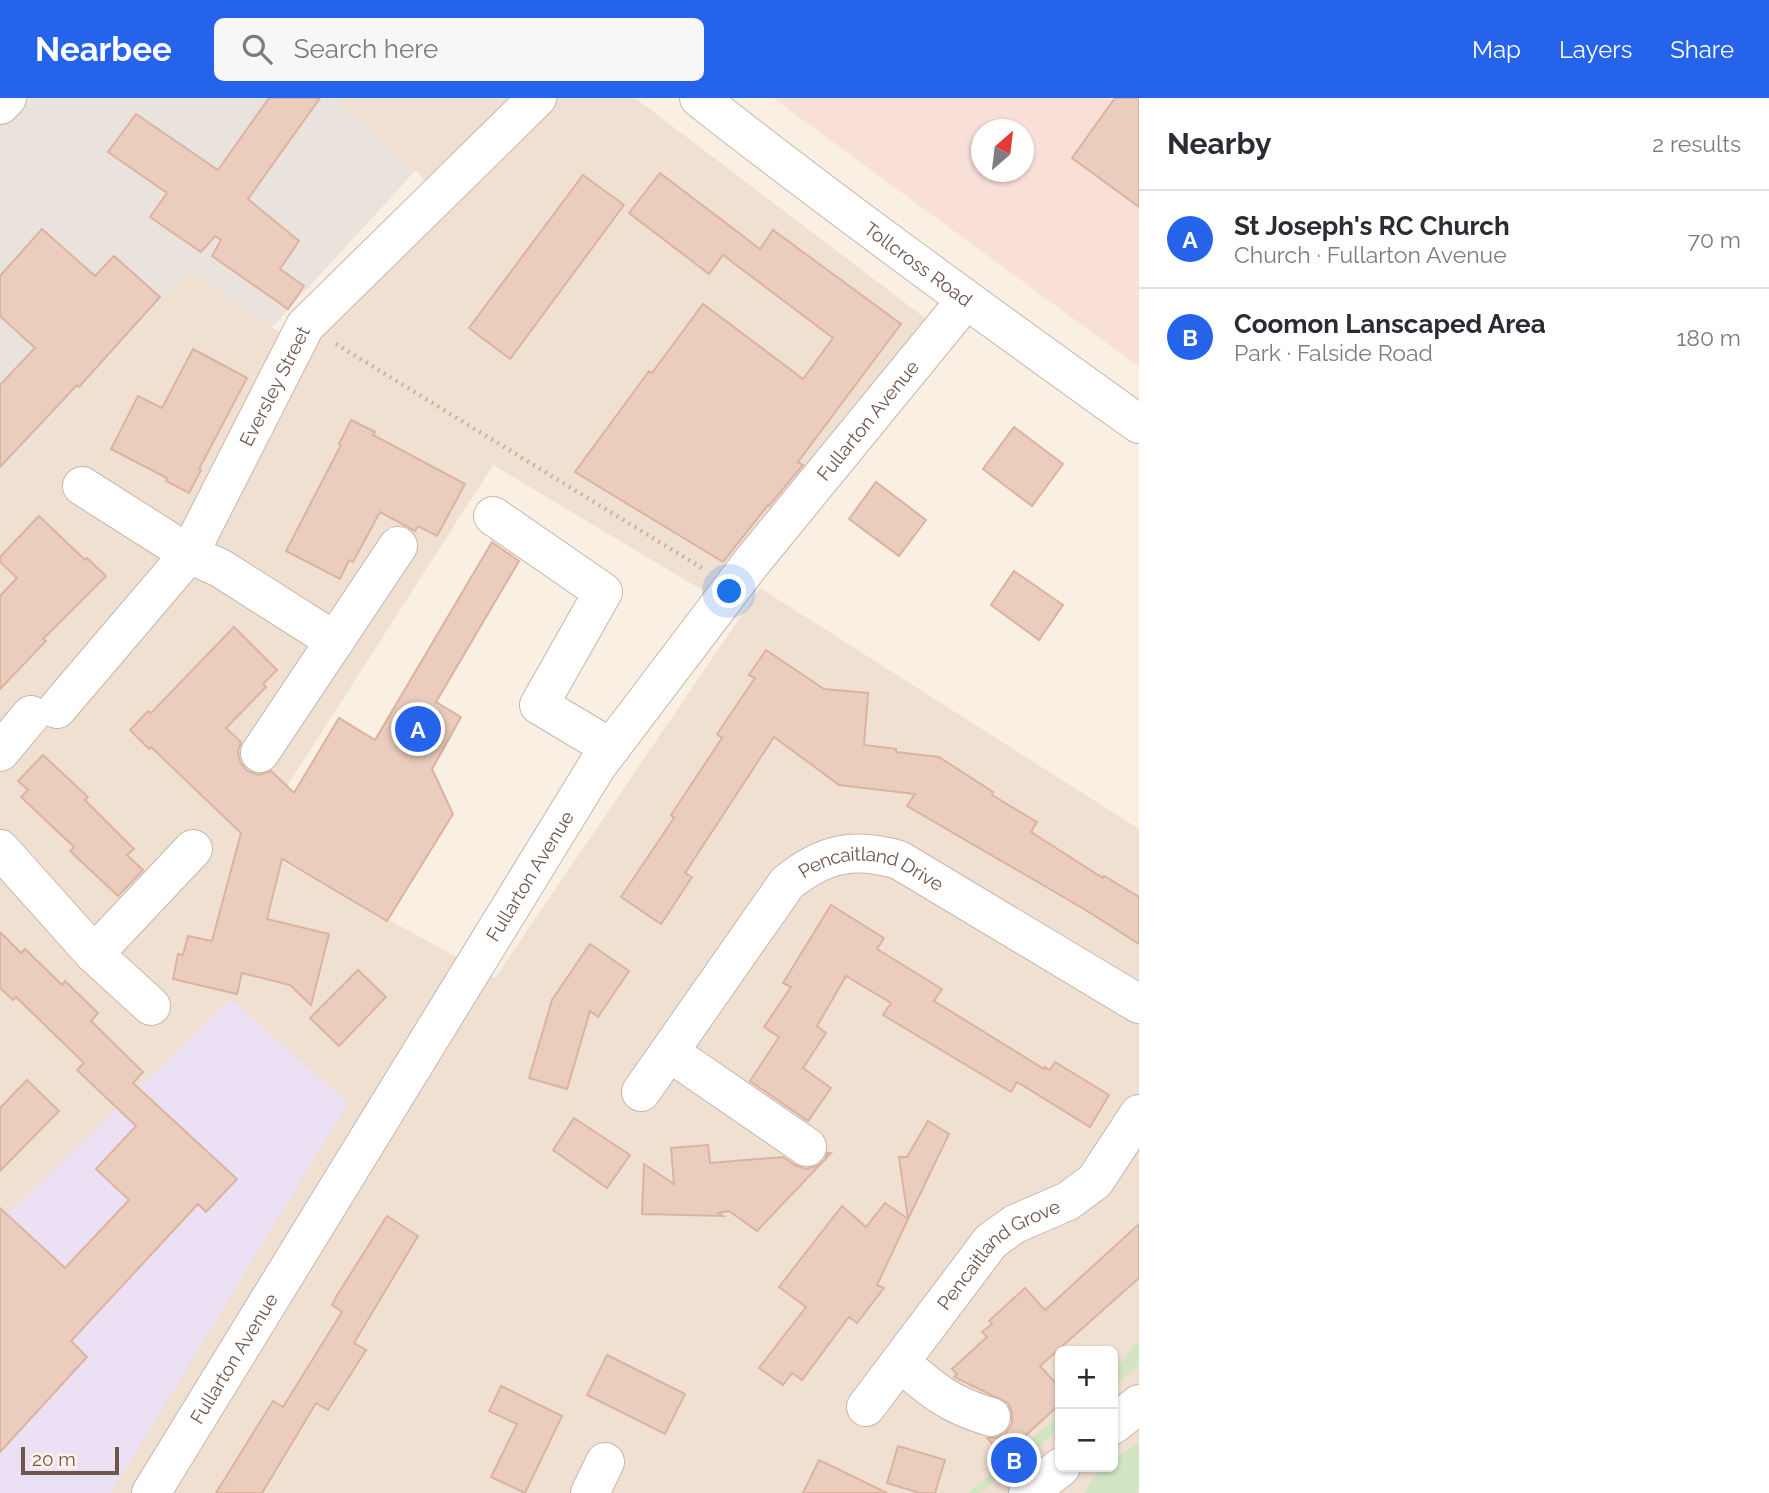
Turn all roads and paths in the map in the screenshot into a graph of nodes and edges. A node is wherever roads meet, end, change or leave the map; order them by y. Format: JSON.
{"nodes":[{"id":1,"x":7,"y":98,"type":"edge"},
{"id":2,"x":537,"y":98,"type":"edge"},
{"id":3,"x":699,"y":98,"type":"edge"},
{"id":4,"x":0,"y":105,"type":"edge"},
{"id":5,"x":966,"y":300,"type":"junction"},
{"id":6,"x":305,"y":326,"type":"junction"},
{"id":7,"x":1139,"y":424,"type":"edge"},
{"id":8,"x":82,"y":486,"type":"dead end"},
{"id":9,"x":493,"y":516,"type":"dead end"},
{"id":10,"x":398,"y":546,"type":"dead end"},
{"id":11,"x":189,"y":554,"type":"junction"},
{"id":12,"x":732,"y":587,"type":"junction"},
{"id":13,"x":335,"y":641,"type":"junction"},
{"id":14,"x":611,"y":748,"type":"junction"},
{"id":15,"x":0,"y":752,"type":"edge"},
{"id":16,"x":260,"y":753,"type":"dead end"},
{"id":17,"x":0,"y":849,"type":"edge"},
{"id":18,"x":193,"y":849,"type":"dead end"},
{"id":19,"x":94,"y":954,"type":"junction"},
{"id":20,"x":1139,"y":1004,"type":"edge"},
{"id":21,"x":150,"y":1006,"type":"dead end"},
{"id":22,"x":668,"y":1052,"type":"junction"},
{"id":23,"x":641,"y":1092,"type":"dead end"},
{"id":24,"x":1139,"y":1114,"type":"edge"},
{"id":25,"x":807,"y":1147,"type":"dead end"},
{"id":26,"x":900,"y":1362,"type":"junction"},
{"id":27,"x":1139,"y":1404,"type":"edge"},
{"id":28,"x":866,"y":1407,"type":"dead end"},
{"id":29,"x":990,"y":1417,"type":"dead end"},
{"id":30,"x":1118,"y":1421,"type":"edge"},
{"id":31,"x":151,"y":1493,"type":"edge"}],
"edges":[{"from":1,"to":4,"type":"street"},
{"from":2,"to":6,"type":"street","name":"Eversley Street"},
{"from":3,"to":5,"type":"street","name":"Tollcross Road"},
{"from":5,"to":7,"type":"street","name":"Tollcross Road"},
{"from":5,"to":12,"type":"street","name":"Fullarton Avenue"},
{"from":6,"to":11,"type":"street","name":"Eversley Street"},
{"from":6,"to":12,"type":"path"},
{"from":8,"to":11,"type":"street"},
{"from":9,"to":14,"type":"street"},
{"from":10,"to":13,"type":"street"},
{"from":11,"to":13,"type":"street"},
{"from":11,"to":15,"type":"street","name":"Eversley Street"},
{"from":12,"to":14,"type":"street","name":"Fullarton Avenue"},
{"from":13,"to":16,"type":"street"},
{"from":14,"to":31,"type":"street","name":"Fullarton Avenue"},
{"from":17,"to":19,"type":"street"},
{"from":18,"to":19,"type":"street"},
{"from":19,"to":21,"type":"street"},
{"from":20,"to":22,"type":"street","name":"Pencaitland Drive"},
{"from":22,"to":23,"type":"street","name":"Pencaitland Drive"},
{"from":22,"to":25,"type":"street"},
{"from":24,"to":26,"type":"street","name":"Pencaitland Grove"},
{"from":26,"to":28,"type":"street","name":"Pencaitland Grove"},
{"from":26,"to":29,"type":"street"},
{"from":27,"to":30,"type":"street"}]}
